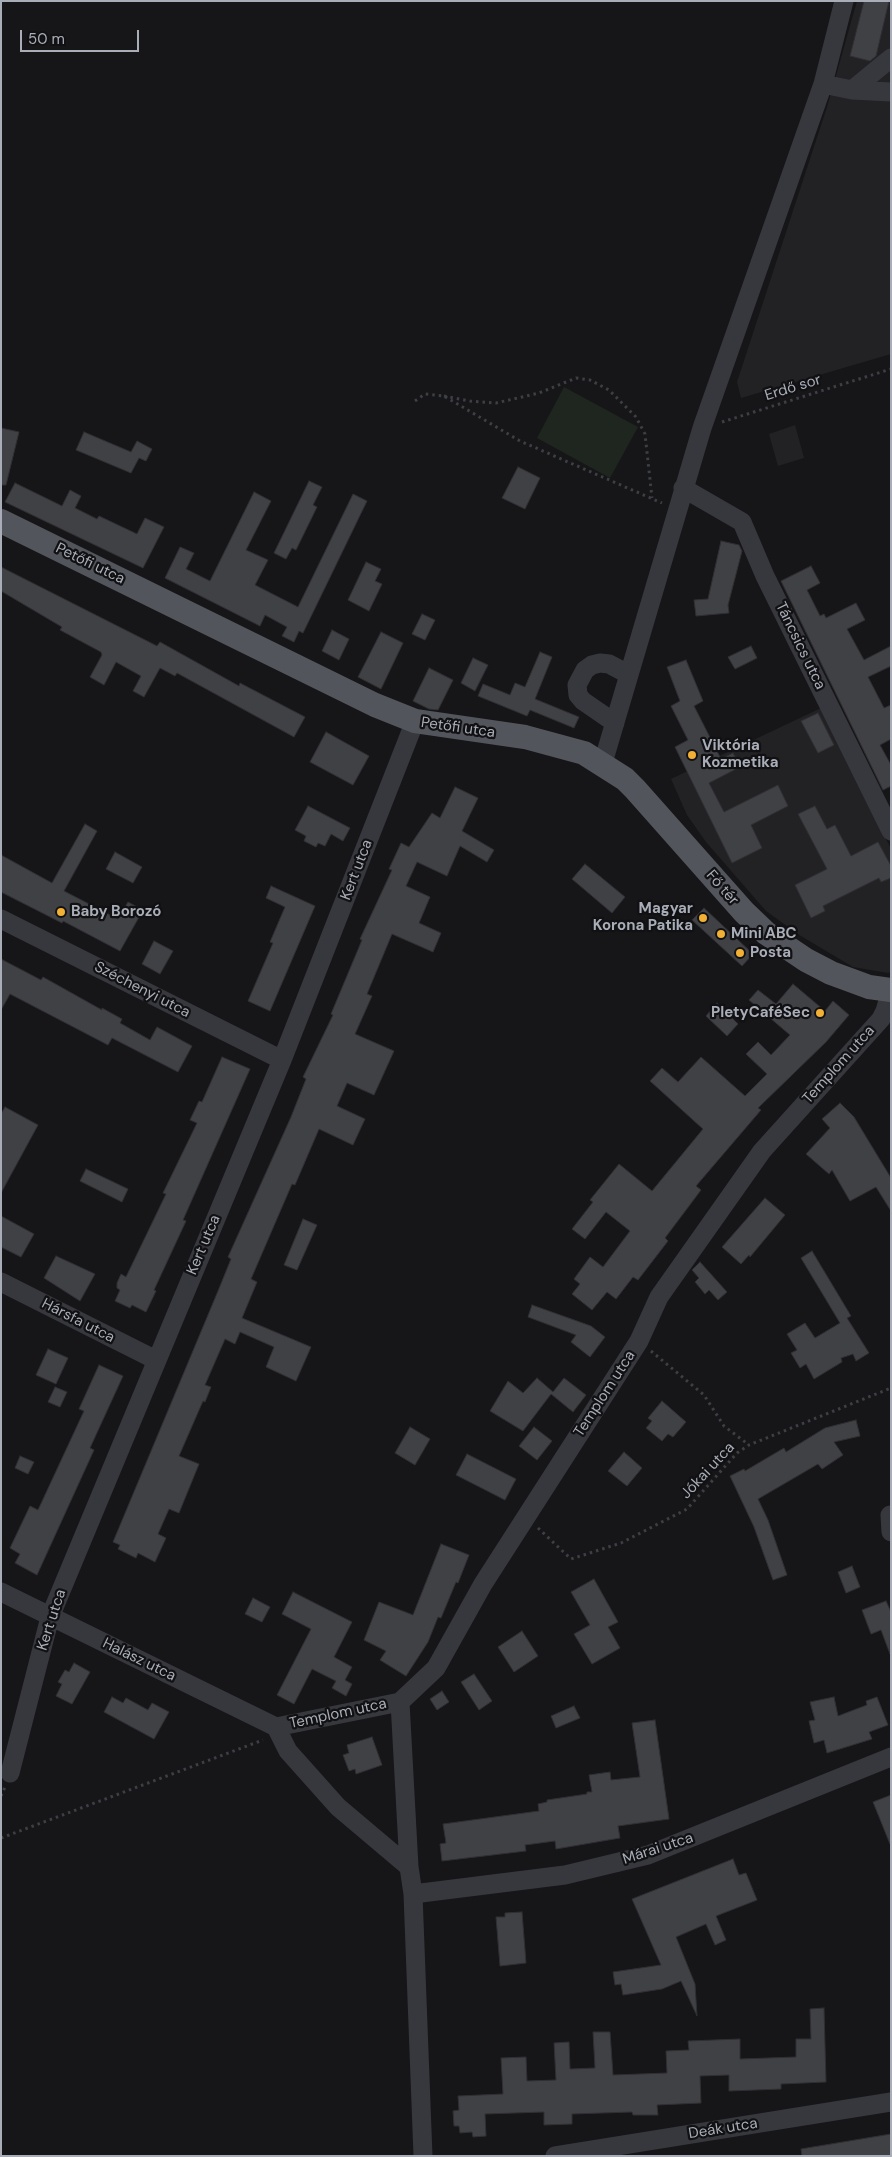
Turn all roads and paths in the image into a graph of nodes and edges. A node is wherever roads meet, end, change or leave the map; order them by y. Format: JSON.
{"nodes":[{"id":1,"x":844,"y":1,"type":"edge"},
{"id":2,"x":891,"y":58,"type":"edge"},
{"id":3,"x":823,"y":84,"type":"junction"},
{"id":4,"x":852,"y":90,"type":"junction"},
{"id":5,"x":891,"y":92,"type":"edge"},
{"id":6,"x":891,"y":369,"type":"edge"},
{"id":7,"x":444,"y":396,"type":"junction"},
{"id":8,"x":415,"y":401,"type":"dead end"},
{"id":9,"x":702,"y":428,"type":"junction"},
{"id":10,"x":683,"y":488,"type":"junction"},
{"id":11,"x":652,"y":498,"type":"junction"},
{"id":12,"x":676,"y":510,"type":"junction"},
{"id":13,"x":1,"y":521,"type":"edge"},
{"id":14,"x":628,"y":674,"type":"junction"},
{"id":15,"x":414,"y":722,"type":"junction"},
{"id":16,"x":615,"y":722,"type":"junction"},
{"id":17,"x":602,"y":766,"type":"junction"},
{"id":18,"x":891,"y":831,"type":"edge"},
{"id":19,"x":1,"y":919,"type":"edge"},
{"id":20,"x":891,"y":990,"type":"edge"},
{"id":21,"x":282,"y":1060,"type":"junction"},
{"id":22,"x":1,"y":1282,"type":"edge"},
{"id":23,"x":639,"y":1341,"type":"junction"},
{"id":24,"x":156,"y":1360,"type":"junction"},
{"id":25,"x":891,"y":1388,"type":"edge"},
{"id":26,"x":749,"y":1445,"type":"junction"},
{"id":27,"x":526,"y":1517,"type":"junction"},
{"id":28,"x":1,"y":1592,"type":"edge"},
{"id":29,"x":50,"y":1617,"type":"junction"},
{"id":30,"x":400,"y":1702,"type":"junction"},
{"id":31,"x":276,"y":1727,"type":"junction"},
{"id":32,"x":891,"y":1758,"type":"edge"},
{"id":33,"x":10,"y":1773,"type":"dead end"},
{"id":34,"x":1,"y":1838,"type":"edge"},
{"id":35,"x":409,"y":1867,"type":"junction"},
{"id":36,"x":413,"y":1894,"type":"junction"},
{"id":37,"x":891,"y":2102,"type":"edge"},
{"id":38,"x":423,"y":2156,"type":"edge"},
{"id":39,"x":555,"y":2156,"type":"edge"}],
"edges":[{"from":1,"to":3,"type":"street"},
{"from":2,"to":4,"type":"street"},
{"from":3,"to":4,"type":"street"},
{"from":3,"to":9,"type":"street"},
{"from":4,"to":5,"type":"street"},
{"from":6,"to":9,"type":"path","name":"Erdő sor"},
{"from":7,"to":8,"type":"path"},
{"from":7,"to":11,"type":"path"},
{"from":7,"to":11,"type":"path"},
{"from":9,"to":10,"type":"street"},
{"from":10,"to":12,"type":"street"},
{"from":10,"to":18,"type":"street","name":"Táncsics utca"},
{"from":11,"to":12,"type":"path"},
{"from":12,"to":14,"type":"street"},
{"from":13,"to":15,"type":"main road","name":"Petőfi utca"},
{"from":14,"to":16,"type":"street"},
{"from":14,"to":16,"type":"street"},
{"from":15,"to":17,"type":"main road","name":"Petőfi utca"},
{"from":15,"to":21,"type":"street","name":"Kert utca"},
{"from":16,"to":17,"type":"street"},
{"from":17,"to":20,"type":"main road","name":"Fő tér"},
{"from":19,"to":21,"type":"street","name":"Széchenyi utca"},
{"from":20,"to":23,"type":"street","name":"Templom utca"},
{"from":21,"to":24,"type":"street","name":"Kert utca"},
{"from":22,"to":24,"type":"street","name":"Hársfa utca"},
{"from":23,"to":26,"type":"path"},
{"from":23,"to":27,"type":"street","name":"Templom utca"},
{"from":24,"to":29,"type":"street","name":"Kert utca"},
{"from":25,"to":26,"type":"path","name":"Jókai utca"},
{"from":26,"to":27,"type":"path","name":"Jókai utca"},
{"from":27,"to":30,"type":"street","name":"Templom utca"},
{"from":28,"to":29,"type":"street","name":"Halász utca"},
{"from":29,"to":31,"type":"street","name":"Halász utca"},
{"from":29,"to":33,"type":"street","name":"Kert utca"},
{"from":30,"to":31,"type":"street","name":"Templom utca"},
{"from":30,"to":35,"type":"street"},
{"from":31,"to":34,"type":"path"},
{"from":31,"to":35,"type":"street"},
{"from":32,"to":36,"type":"street","name":"Márai utca"},
{"from":35,"to":36,"type":"street"},
{"from":36,"to":38,"type":"street"},
{"from":37,"to":39,"type":"street","name":"Deák utca"}]}
